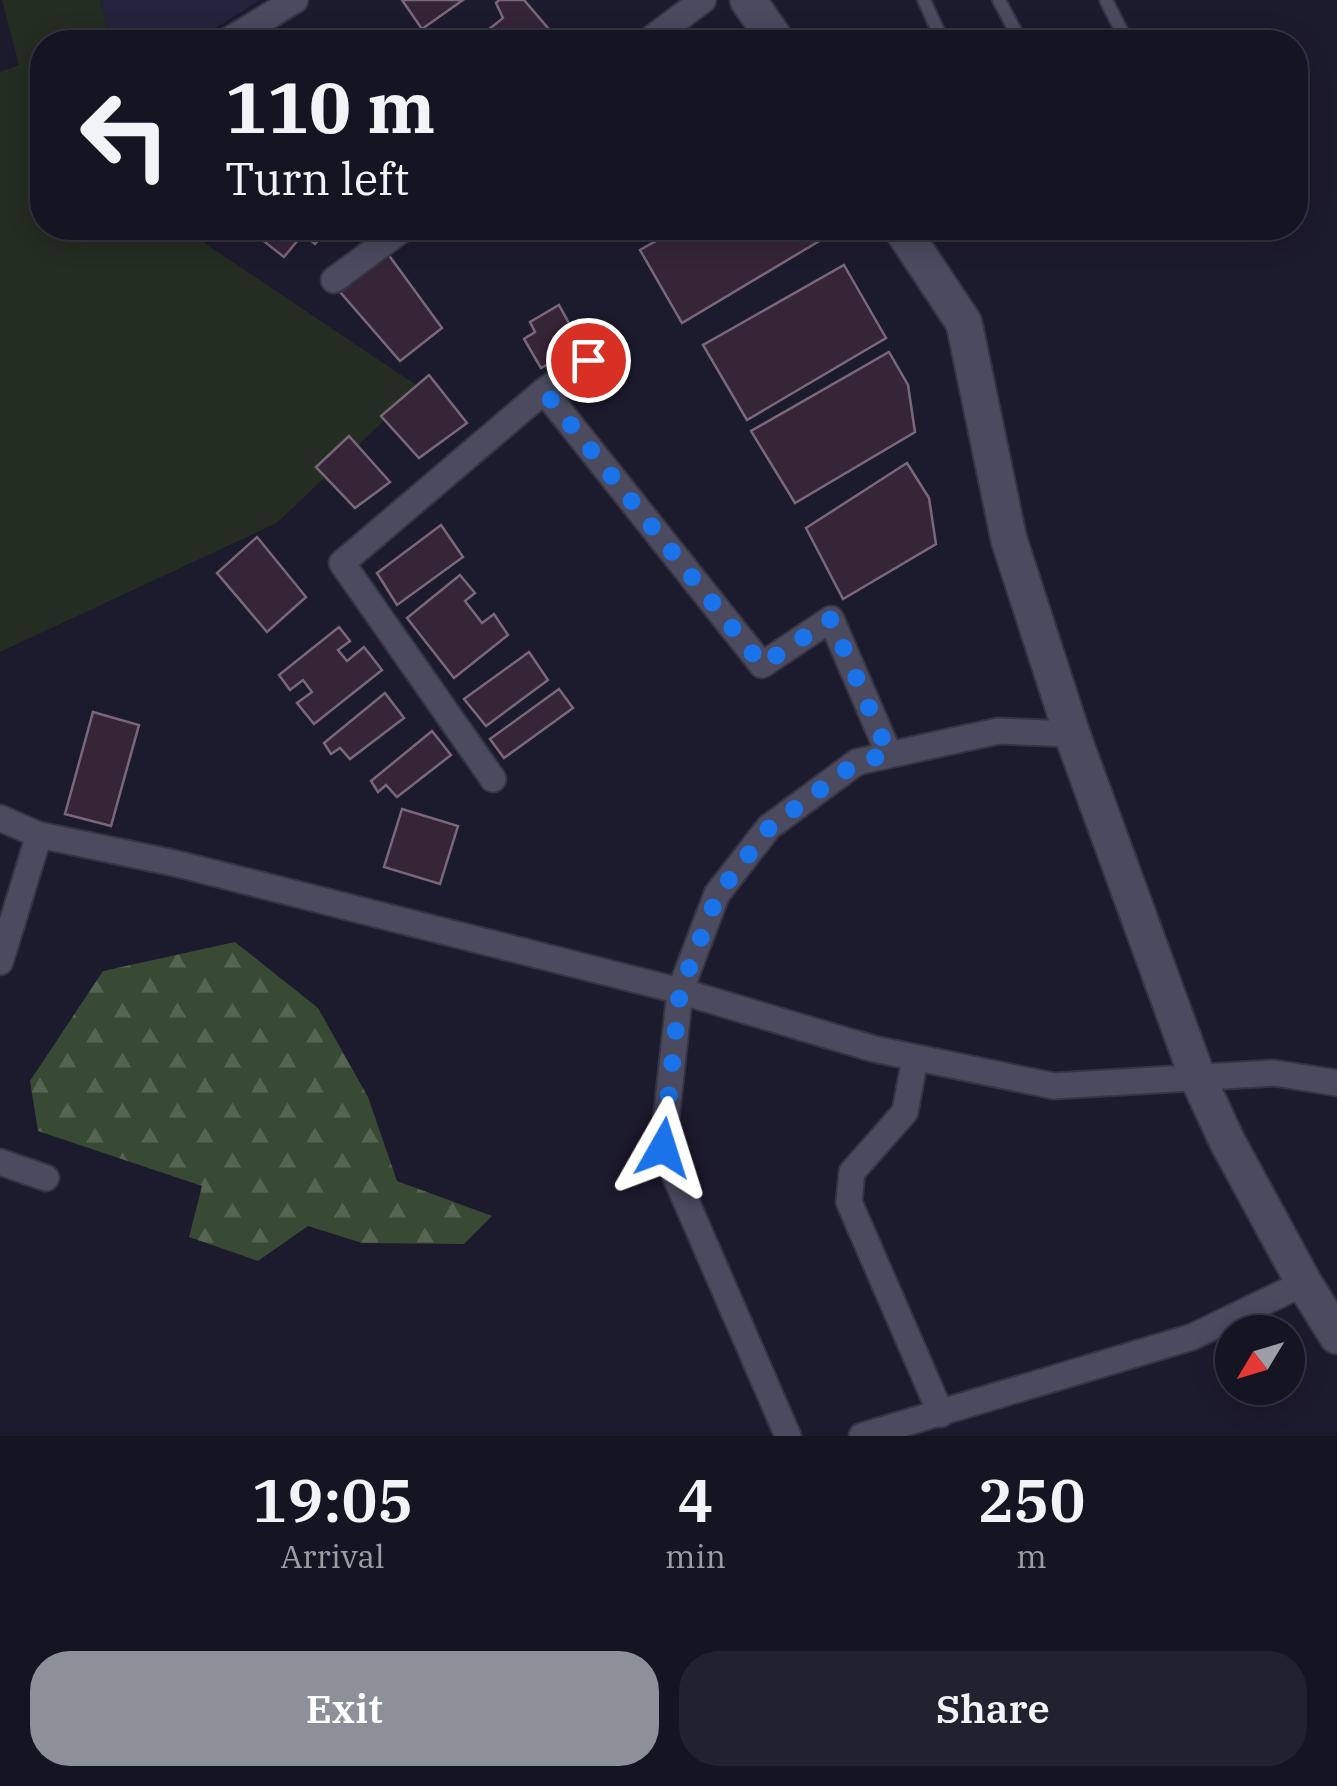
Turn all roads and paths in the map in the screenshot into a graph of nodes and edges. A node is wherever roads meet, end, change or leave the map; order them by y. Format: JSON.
{"nodes":[{"id":1,"x":294,"y":0,"type":"edge"},
{"id":2,"x":703,"y":0,"type":"edge"},
{"id":3,"x":748,"y":0,"type":"edge"},
{"id":4,"x":924,"y":0,"type":"edge"},
{"id":5,"x":999,"y":0,"type":"edge"},
{"id":6,"x":1106,"y":0,"type":"edge"},
{"id":7,"x":245,"y":30,"type":"edge"},
{"id":8,"x":664,"y":30,"type":"edge"},
{"id":9,"x":769,"y":30,"type":"edge"},
{"id":10,"x":937,"y":30,"type":"edge"},
{"id":11,"x":1014,"y":30,"type":"edge"},
{"id":12,"x":1120,"y":30,"type":"edge"},
{"id":13,"x":388,"y":240,"type":"edge"},
{"id":14,"x":909,"y":240,"type":"edge"},
{"id":15,"x":334,"y":280,"type":"dead end"},
{"id":16,"x":610,"y":345,"type":"dead end"},
{"id":17,"x":544,"y":391,"type":"junction"},
{"id":18,"x":1072,"y":734,"type":"junction"},
{"id":19,"x":889,"y":754,"type":"junction"},
{"id":20,"x":494,"y":779,"type":"dead end"},
{"id":21,"x":0,"y":818,"type":"edge"},
{"id":22,"x":39,"y":834,"type":"junction"},
{"id":23,"x":0,"y":962,"type":"edge"},
{"id":24,"x":680,"y":991,"type":"junction"},
{"id":25,"x":915,"y":1058,"type":"junction"},
{"id":26,"x":1197,"y":1076,"type":"junction"},
{"id":27,"x":1337,"y":1083,"type":"edge"},
{"id":28,"x":0,"y":1162,"type":"edge"},
{"id":29,"x":46,"y":1178,"type":"dead end"},
{"id":30,"x":1304,"y":1284,"type":"junction"},
{"id":31,"x":1337,"y":1336,"type":"edge"},
{"id":32,"x":941,"y":1414,"type":"junction"},
{"id":33,"x":788,"y":1436,"type":"edge"},
{"id":34,"x":862,"y":1436,"type":"edge"}],
"edges":[{"from":1,"to":7,"type":"street"},
{"from":2,"to":8,"type":"street"},
{"from":3,"to":9,"type":"street"},
{"from":4,"to":10,"type":"lane"},
{"from":5,"to":11,"type":"lane"},
{"from":6,"to":12,"type":"lane"},
{"from":13,"to":15,"type":"street"},
{"from":14,"to":18,"type":"street"},
{"from":16,"to":17,"type":"street"},
{"from":17,"to":19,"type":"street"},
{"from":17,"to":20,"type":"street"},
{"from":18,"to":19,"type":"street"},
{"from":18,"to":26,"type":"street"},
{"from":19,"to":24,"type":"street"},
{"from":21,"to":22,"type":"street"},
{"from":22,"to":23,"type":"street"},
{"from":22,"to":24,"type":"street"},
{"from":24,"to":25,"type":"street"},
{"from":24,"to":33,"type":"street"},
{"from":25,"to":26,"type":"street"},
{"from":25,"to":32,"type":"street"},
{"from":26,"to":27,"type":"street"},
{"from":26,"to":30,"type":"street"},
{"from":28,"to":29,"type":"street"},
{"from":30,"to":31,"type":"street"},
{"from":30,"to":32,"type":"street"},
{"from":32,"to":34,"type":"street"}]}
